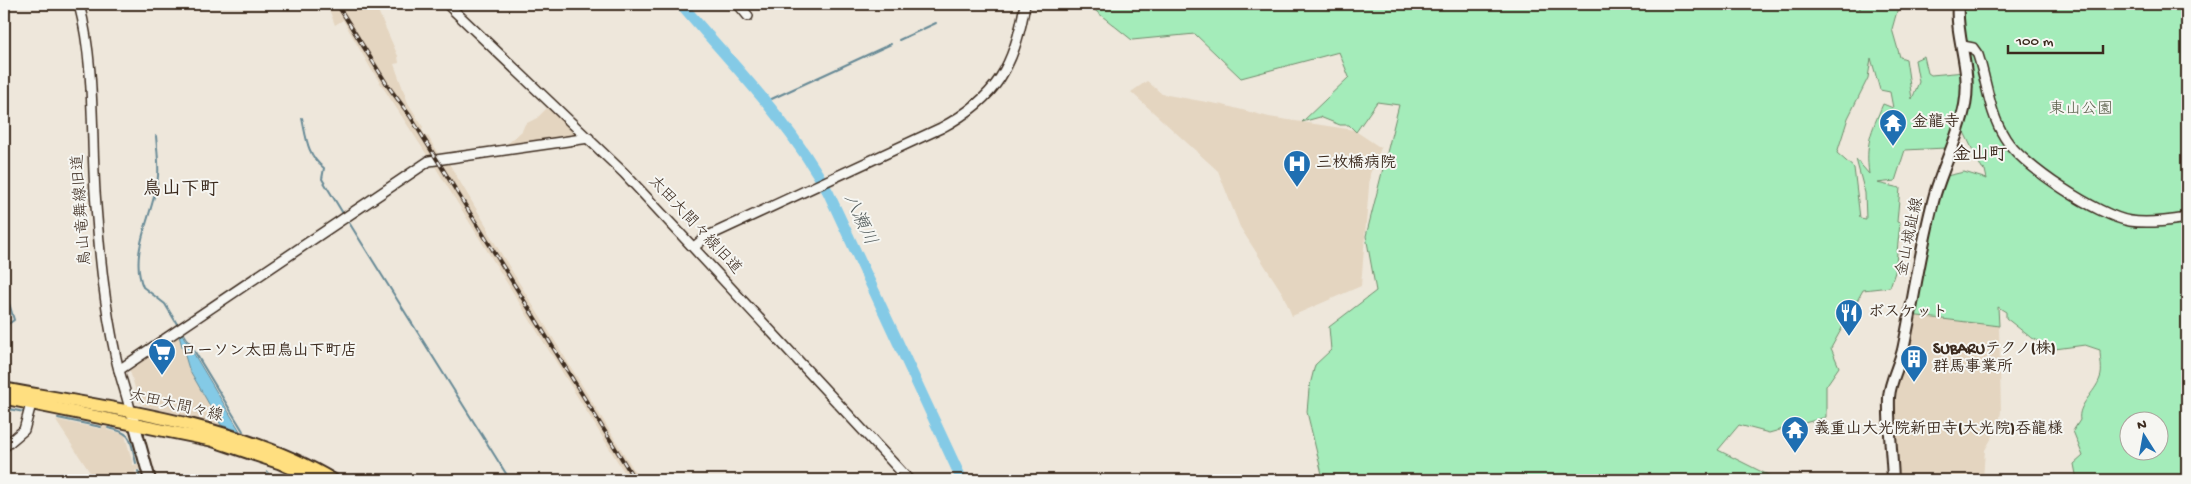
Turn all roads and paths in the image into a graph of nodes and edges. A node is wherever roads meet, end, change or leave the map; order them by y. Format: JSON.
{"nodes":[{"id":1,"x":79,"y":4,"type":"edge"},
{"id":2,"x":447,"y":4,"type":"edge"},
{"id":3,"x":738,"y":4,"type":"edge"},
{"id":4,"x":1025,"y":4,"type":"edge"},
{"id":5,"x":1958,"y":4,"type":"edge"},
{"id":6,"x":748,"y":16,"type":"dead end"},
{"id":7,"x":1963,"y":46,"type":"junction"},
{"id":8,"x":589,"y":138,"type":"junction"},
{"id":9,"x":2187,"y":218,"type":"edge"},
{"id":10,"x":694,"y":247,"type":"junction"},
{"id":11,"x":120,"y":370,"type":"junction"},
{"id":12,"x":4,"y":389,"type":"edge"},
{"id":13,"x":4,"y":398,"type":"edge"},
{"id":14,"x":31,"y":404,"type":"junction"},
{"id":15,"x":133,"y":418,"type":"junction"},
{"id":16,"x":4,"y":447,"type":"edge"},
{"id":17,"x":150,"y":480,"type":"edge"},
{"id":18,"x":317,"y":480,"type":"edge"},
{"id":19,"x":333,"y":480,"type":"edge"},
{"id":20,"x":909,"y":480,"type":"edge"},
{"id":21,"x":1893,"y":480,"type":"edge"}],
"edges":[{"from":1,"to":11,"type":"street","name":"鳥山竜舞線旧道"},
{"from":2,"to":8,"type":"street","name":"太田大間々線旧道"},
{"from":3,"to":6,"type":"street"},
{"from":4,"to":10,"type":"street"},
{"from":5,"to":7,"type":"main road","name":"金山城趾線"},
{"from":7,"to":9,"type":"street"},
{"from":7,"to":21,"type":"main road","name":"金山城趾線"},
{"from":8,"to":10,"type":"street","name":"太田大間々線旧道"},
{"from":8,"to":11,"type":"street"},
{"from":10,"to":20,"type":"street","name":"太田大間々線旧道"},
{"from":11,"to":15,"type":"street","name":"鳥山竜舞線旧道"},
{"from":12,"to":15,"type":"main road","name":"太田大間々線"},
{"from":13,"to":14,"type":"main road","name":"太田大間々線"},
{"from":14,"to":15,"type":"main road","name":"太田大間々線"},
{"from":14,"to":16,"type":"street"},
{"from":15,"to":17,"type":"main road"},
{"from":15,"to":18,"type":"main road","name":"太田大間々線"},
{"from":15,"to":19,"type":"main road","name":"太田大間々線"}]}
